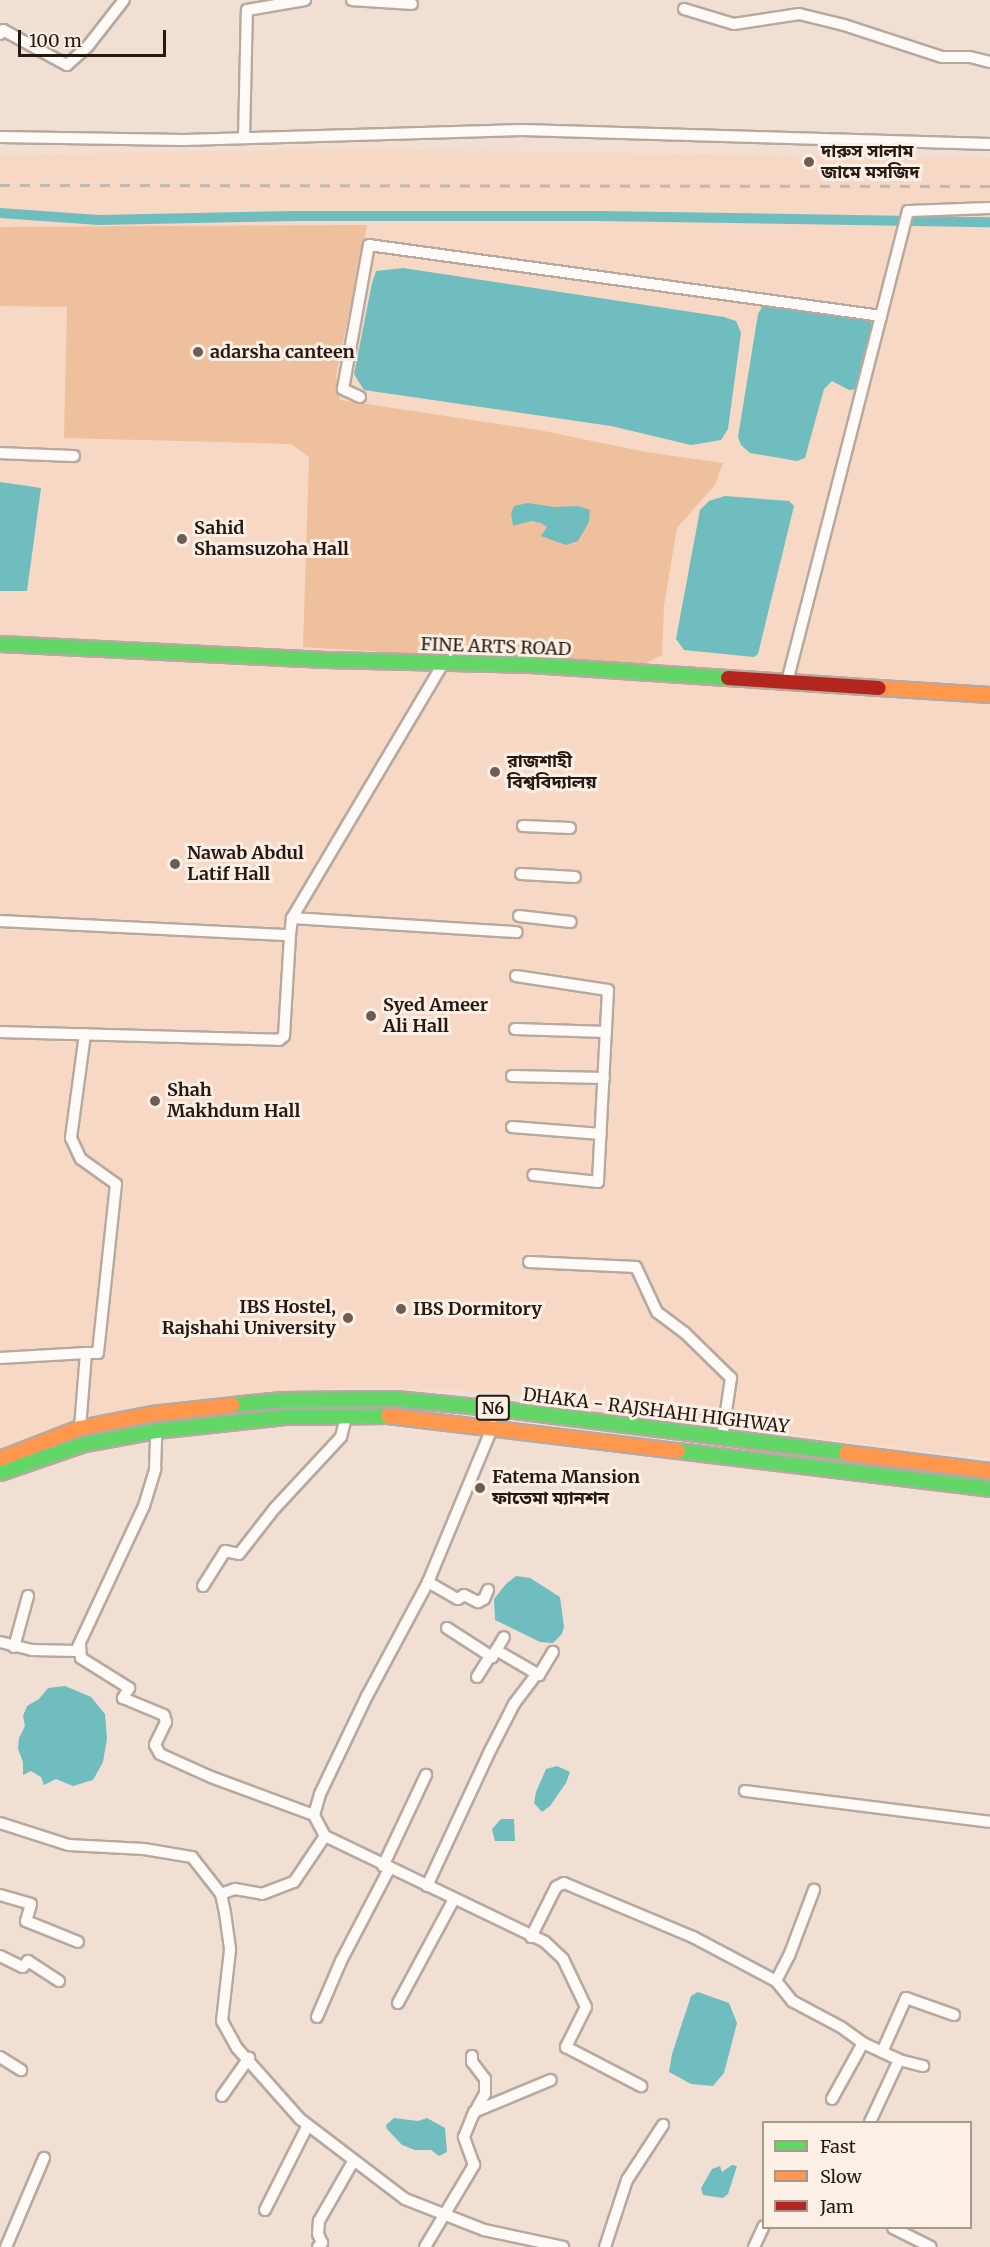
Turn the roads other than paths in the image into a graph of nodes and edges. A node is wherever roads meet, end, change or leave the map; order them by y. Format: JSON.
{"nodes":[{"id":1,"x":124,"y":0,"type":"edge"},
{"id":2,"x":305,"y":0,"type":"edge"},
{"id":3,"x":352,"y":0,"type":"edge"},
{"id":4,"x":412,"y":4,"type":"dead end"},
{"id":5,"x":684,"y":9,"type":"dead end"},
{"id":6,"x":0,"y":34,"type":"edge"},
{"id":7,"x":990,"y":62,"type":"edge"},
{"id":8,"x":0,"y":137,"type":"edge"},
{"id":9,"x":244,"y":138,"type":"junction"},
{"id":10,"x":990,"y":144,"type":"edge"},
{"id":11,"x":990,"y":208,"type":"edge"},
{"id":12,"x":881,"y":316,"type":"junction"},
{"id":13,"x":360,"y":397,"type":"dead end"},
{"id":14,"x":0,"y":453,"type":"edge"},
{"id":15,"x":74,"y":456,"type":"dead end"},
{"id":16,"x":0,"y":644,"type":"edge"},
{"id":17,"x":444,"y":662,"type":"junction"},
{"id":18,"x":787,"y":682,"type":"junction"},
{"id":19,"x":990,"y":695,"type":"edge"},
{"id":20,"x":523,"y":825,"type":"dead end"},
{"id":21,"x":570,"y":828,"type":"dead end"},
{"id":22,"x":521,"y":874,"type":"dead end"},
{"id":23,"x":576,"y":877,"type":"dead end"},
{"id":24,"x":519,"y":916,"type":"dead end"},
{"id":25,"x":292,"y":918,"type":"junction"},
{"id":26,"x":0,"y":921,"type":"edge"},
{"id":27,"x":571,"y":922,"type":"dead end"},
{"id":28,"x":517,"y":932,"type":"dead end"},
{"id":29,"x":290,"y":935,"type":"junction"},
{"id":30,"x":516,"y":976,"type":"dead end"},
{"id":31,"x":515,"y":1029,"type":"dead end"},
{"id":32,"x":0,"y":1032,"type":"edge"},
{"id":33,"x":606,"y":1032,"type":"junction"},
{"id":34,"x":85,"y":1034,"type":"junction"},
{"id":35,"x":512,"y":1076,"type":"dead end"},
{"id":36,"x":604,"y":1078,"type":"junction"},
{"id":37,"x":512,"y":1126,"type":"dead end"},
{"id":38,"x":601,"y":1134,"type":"junction"},
{"id":39,"x":533,"y":1174,"type":"dead end"},
{"id":40,"x":529,"y":1262,"type":"dead end"},
{"id":41,"x":86,"y":1353,"type":"junction"},
{"id":42,"x":0,"y":1358,"type":"edge"},
{"id":43,"x":499,"y":1408,"type":"junction"},
{"id":44,"x":346,"y":1417,"type":"junction"},
{"id":45,"x":492,"y":1426,"type":"junction"},
{"id":46,"x":80,"y":1428,"type":"junction"},
{"id":47,"x":156,"y":1431,"type":"junction"},
{"id":48,"x":722,"y":1438,"type":"junction"},
{"id":49,"x":0,"y":1460,"type":"edge"},
{"id":50,"x":990,"y":1471,"type":"edge"},
{"id":51,"x":0,"y":1473,"type":"edge"},
{"id":52,"x":990,"y":1489,"type":"edge"},
{"id":53,"x":428,"y":1582,"type":"junction"},
{"id":54,"x":203,"y":1586,"type":"dead end"},
{"id":55,"x":488,"y":1590,"type":"dead end"},
{"id":56,"x":28,"y":1596,"type":"dead end"},
{"id":57,"x":447,"y":1628,"type":"dead end"},
{"id":58,"x":504,"y":1637,"type":"dead end"},
{"id":59,"x":0,"y":1642,"type":"edge"},
{"id":60,"x":80,"y":1645,"type":"junction"},
{"id":61,"x":14,"y":1647,"type":"junction"},
{"id":62,"x":553,"y":1652,"type":"dead end"},
{"id":63,"x":493,"y":1653,"type":"junction"},
{"id":64,"x":537,"y":1674,"type":"junction"},
{"id":65,"x":477,"y":1677,"type":"dead end"},
{"id":66,"x":426,"y":1775,"type":"dead end"},
{"id":67,"x":745,"y":1791,"type":"dead end"},
{"id":68,"x":314,"y":1815,"type":"junction"},
{"id":69,"x":990,"y":1822,"type":"edge"},
{"id":70,"x":0,"y":1824,"type":"edge"},
{"id":71,"x":324,"y":1836,"type":"junction"},
{"id":72,"x":386,"y":1867,"type":"junction"},
{"id":73,"x":427,"y":1886,"type":"junction"},
{"id":74,"x":814,"y":1890,"type":"dead end"},
{"id":75,"x":221,"y":1893,"type":"junction"},
{"id":76,"x":0,"y":1895,"type":"edge"},
{"id":77,"x":454,"y":1899,"type":"junction"},
{"id":78,"x":531,"y":1937,"type":"junction"},
{"id":79,"x":78,"y":1942,"type":"dead end"},
{"id":80,"x":0,"y":1956,"type":"edge"},
{"id":81,"x":59,"y":1981,"type":"dead end"},
{"id":82,"x":776,"y":1981,"type":"junction"},
{"id":83,"x":398,"y":2003,"type":"dead end"},
{"id":84,"x":954,"y":2015,"type":"dead end"},
{"id":85,"x":316,"y":2018,"type":"dead end"},
{"id":86,"x":863,"y":2043,"type":"junction"},
{"id":87,"x":882,"y":2052,"type":"junction"},
{"id":88,"x":472,"y":2056,"type":"dead end"},
{"id":89,"x":0,"y":2057,"type":"edge"},
{"id":90,"x":249,"y":2058,"type":"junction"},
{"id":91,"x":899,"y":2060,"type":"junction"},
{"id":92,"x":923,"y":2066,"type":"dead end"},
{"id":93,"x":21,"y":2070,"type":"dead end"},
{"id":94,"x":551,"y":2080,"type":"dead end"},
{"id":95,"x":641,"y":2086,"type":"dead end"},
{"id":96,"x":222,"y":2096,"type":"dead end"},
{"id":97,"x":832,"y":2099,"type":"dead end"},
{"id":98,"x":474,"y":2112,"type":"junction"},
{"id":99,"x":870,"y":2121,"type":"edge"},
{"id":100,"x":308,"y":2125,"type":"junction"},
{"id":101,"x":663,"y":2125,"type":"dead end"},
{"id":102,"x":44,"y":2158,"type":"dead end"},
{"id":103,"x":354,"y":2160,"type":"junction"},
{"id":104,"x":265,"y":2210,"type":"dead end"},
{"id":105,"x":445,"y":2215,"type":"junction"},
{"id":106,"x":763,"y":2229,"type":"edge"},
{"id":107,"x":895,"y":2229,"type":"edge"},
{"id":108,"x":6,"y":2247,"type":"edge"},
{"id":109,"x":318,"y":2247,"type":"edge"},
{"id":110,"x":425,"y":2247,"type":"edge"},
{"id":111,"x":563,"y":2247,"type":"edge"},
{"id":112,"x":605,"y":2247,"type":"edge"},
{"id":113,"x":754,"y":2247,"type":"edge"},
{"id":114,"x":931,"y":2247,"type":"edge"}],
"edges":[{"from":1,"to":6,"type":"street"},
{"from":2,"to":9,"type":"street"},
{"from":3,"to":4,"type":"street"},
{"from":5,"to":7,"type":"street"},
{"from":8,"to":9,"type":"street"},
{"from":9,"to":10,"type":"street"},
{"from":11,"to":12,"type":"street"},
{"from":12,"to":13,"type":"street"},
{"from":12,"to":18,"type":"street"},
{"from":14,"to":15,"type":"street"},
{"from":16,"to":17,"type":"main road","name":"FINE ARTS ROAD"},
{"from":17,"to":18,"type":"main road","name":"FINE ARTS ROAD"},
{"from":17,"to":25,"type":"street"},
{"from":18,"to":19,"type":"main road","name":"FINE ARTS ROAD"},
{"from":20,"to":21,"type":"street"},
{"from":22,"to":23,"type":"street"},
{"from":24,"to":27,"type":"street"},
{"from":25,"to":28,"type":"street"},
{"from":25,"to":29,"type":"street"},
{"from":26,"to":29,"type":"street"},
{"from":29,"to":34,"type":"street"},
{"from":30,"to":33,"type":"street"},
{"from":31,"to":33,"type":"street"},
{"from":32,"to":34,"type":"street"},
{"from":33,"to":36,"type":"street"},
{"from":34,"to":41,"type":"street"},
{"from":35,"to":36,"type":"street"},
{"from":36,"to":38,"type":"street"},
{"from":37,"to":38,"type":"street"},
{"from":38,"to":39,"type":"street"},
{"from":40,"to":48,"type":"street"},
{"from":41,"to":42,"type":"street"},
{"from":41,"to":46,"type":"street"},
{"from":43,"to":45,"type":"street"},
{"from":43,"to":46,"type":"main road","name":"DHAKA - RAJSHAHI HIGHWAY","number":"N6"},
{"from":43,"to":48,"type":"main road","name":"DHAKA - RAJSHAHI HIGHWAY","number":"N6"},
{"from":44,"to":45,"type":"main road","name":"DHAKA - RAJSHAHI HIGHWAY","number":"N6"},
{"from":44,"to":47,"type":"main road","name":"DHAKA - RAJSHAHI HIGHWAY","number":"N6"},
{"from":44,"to":54,"type":"street"},
{"from":45,"to":52,"type":"main road","name":"DHAKA - RAJSHAHI HIGHWAY","number":"N6"},
{"from":45,"to":53,"type":"street"},
{"from":46,"to":49,"type":"main road","name":"DHAKA - RAJSHAHI HIGHWAY","number":"N6"},
{"from":47,"to":51,"type":"main road","name":"DHAKA - RAJSHAHI HIGHWAY","number":"N6"},
{"from":47,"to":60,"type":"street"},
{"from":48,"to":50,"type":"main road","name":"DHAKA - RAJSHAHI HIGHWAY","number":"N6"},
{"from":53,"to":55,"type":"street"},
{"from":53,"to":68,"type":"street"},
{"from":56,"to":61,"type":"street"},
{"from":57,"to":63,"type":"street"},
{"from":58,"to":63,"type":"street"},
{"from":59,"to":61,"type":"street"},
{"from":60,"to":61,"type":"street"},
{"from":60,"to":68,"type":"street"},
{"from":62,"to":64,"type":"street"},
{"from":63,"to":64,"type":"street"},
{"from":63,"to":65,"type":"street"},
{"from":64,"to":73,"type":"street"},
{"from":66,"to":72,"type":"street"},
{"from":67,"to":69,"type":"street"},
{"from":68,"to":71,"type":"street"},
{"from":70,"to":75,"type":"street"},
{"from":71,"to":72,"type":"street"},
{"from":71,"to":75,"type":"street"},
{"from":72,"to":73,"type":"street"},
{"from":72,"to":85,"type":"street"},
{"from":73,"to":77,"type":"street"},
{"from":74,"to":82,"type":"street"},
{"from":75,"to":90,"type":"street"},
{"from":76,"to":79,"type":"street"},
{"from":77,"to":78,"type":"street"},
{"from":77,"to":83,"type":"street"},
{"from":78,"to":82,"type":"street"},
{"from":78,"to":95,"type":"street"},
{"from":80,"to":81,"type":"street"},
{"from":82,"to":86,"type":"street"},
{"from":84,"to":87,"type":"street"},
{"from":86,"to":87,"type":"street"},
{"from":86,"to":97,"type":"street"},
{"from":87,"to":91,"type":"street"},
{"from":88,"to":98,"type":"street"},
{"from":89,"to":93,"type":"street"},
{"from":90,"to":96,"type":"street"},
{"from":90,"to":100,"type":"street"},
{"from":91,"to":92,"type":"street"},
{"from":91,"to":99,"type":"street"},
{"from":94,"to":98,"type":"street"},
{"from":98,"to":105,"type":"street"},
{"from":100,"to":103,"type":"street"},
{"from":100,"to":104,"type":"street"},
{"from":101,"to":112,"type":"street"},
{"from":102,"to":108,"type":"street"},
{"from":103,"to":105,"type":"street"},
{"from":103,"to":109,"type":"street"},
{"from":105,"to":110,"type":"street"},
{"from":105,"to":111,"type":"street"},
{"from":106,"to":113,"type":"street"},
{"from":107,"to":114,"type":"street"}]}
